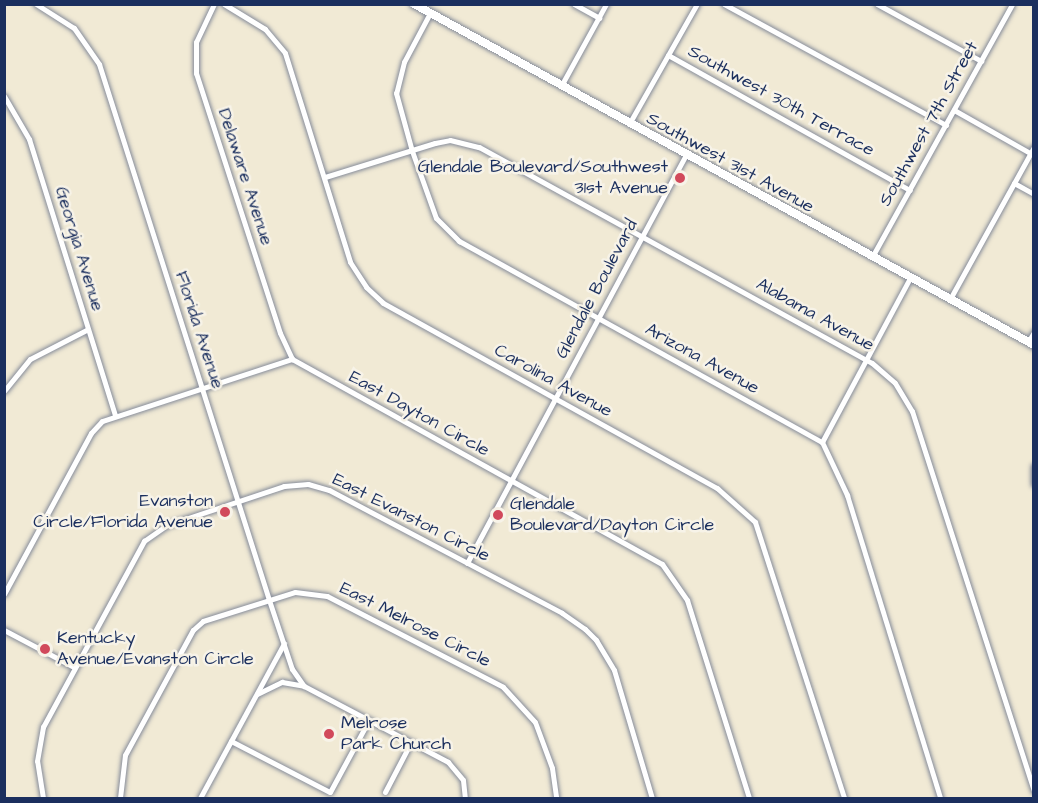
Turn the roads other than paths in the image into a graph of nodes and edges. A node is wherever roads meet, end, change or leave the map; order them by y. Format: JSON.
{"nodes":[{"id":1,"x":36,"y":4,"type":"edge"},
{"id":2,"x":214,"y":4,"type":"edge"},
{"id":3,"x":224,"y":4,"type":"edge"},
{"id":4,"x":414,"y":4,"type":"edge"},
{"id":5,"x":574,"y":4,"type":"edge"},
{"id":6,"x":606,"y":4,"type":"edge"},
{"id":7,"x":697,"y":4,"type":"edge"},
{"id":8,"x":724,"y":4,"type":"edge"},
{"id":9,"x":877,"y":4,"type":"edge"},
{"id":10,"x":1012,"y":4,"type":"edge"},
{"id":11,"x":430,"y":14,"type":"junction"},
{"id":12,"x":599,"y":18,"type":"junction"},
{"id":13,"x":668,"y":55,"type":"junction"},
{"id":14,"x":981,"y":61,"type":"junction"},
{"id":15,"x":561,"y":86,"type":"junction"},
{"id":16,"x":4,"y":96,"type":"edge"},
{"id":17,"x":954,"y":110,"type":"junction"},
{"id":18,"x":629,"y":124,"type":"junction"},
{"id":19,"x":946,"y":125,"type":"junction"},
{"id":20,"x":1034,"y":147,"type":"edge"},
{"id":21,"x":411,"y":151,"type":"junction"},
{"id":22,"x":1030,"y":153,"type":"junction"},
{"id":23,"x":685,"y":156,"type":"junction"},
{"id":24,"x":325,"y":177,"type":"junction"},
{"id":25,"x":1014,"y":183,"type":"junction"},
{"id":26,"x":910,"y":190,"type":"junction"},
{"id":27,"x":1034,"y":194,"type":"edge"},
{"id":28,"x":642,"y":236,"type":"junction"},
{"id":29,"x":872,"y":257,"type":"junction"},
{"id":30,"x":910,"y":278,"type":"junction"},
{"id":31,"x":950,"y":299,"type":"junction"},
{"id":32,"x":597,"y":319,"type":"junction"},
{"id":33,"x":88,"y":329,"type":"junction"},
{"id":34,"x":1034,"y":332,"type":"edge"},
{"id":35,"x":1031,"y":343,"type":"edge"},
{"id":36,"x":292,"y":359,"type":"junction"},
{"id":37,"x":867,"y":359,"type":"junction"},
{"id":38,"x":201,"y":388,"type":"junction"},
{"id":39,"x":4,"y":391,"type":"edge"},
{"id":40,"x":554,"y":400,"type":"junction"},
{"id":41,"x":114,"y":416,"type":"junction"},
{"id":42,"x":822,"y":441,"type":"junction"},
{"id":43,"x":1034,"y":466,"type":"edge"},
{"id":44,"x":510,"y":481,"type":"junction"},
{"id":45,"x":1033,"y":481,"type":"edge"},
{"id":46,"x":238,"y":503,"type":"junction"},
{"id":47,"x":467,"y":563,"type":"junction"},
{"id":48,"x":4,"y":594,"type":"edge"},
{"id":49,"x":268,"y":600,"type":"junction"},
{"id":50,"x":4,"y":630,"type":"edge"},
{"id":51,"x":284,"y":644,"type":"junction"},
{"id":52,"x":74,"y":667,"type":"junction"},
{"id":53,"x":304,"y":686,"type":"junction"},
{"id":54,"x":257,"y":694,"type":"junction"},
{"id":55,"x":369,"y":720,"type":"junction"},
{"id":56,"x":231,"y":741,"type":"junction"},
{"id":57,"x":411,"y":742,"type":"junction"},
{"id":58,"x":1034,"y":791,"type":"edge"},
{"id":59,"x":385,"y":792,"type":"dead end"},
{"id":60,"x":43,"y":798,"type":"edge"},
{"id":61,"x":120,"y":798,"type":"edge"},
{"id":62,"x":201,"y":798,"type":"edge"},
{"id":63,"x":465,"y":798,"type":"edge"},
{"id":64,"x":555,"y":798,"type":"edge"},
{"id":65,"x":652,"y":798,"type":"edge"},
{"id":66,"x":749,"y":798,"type":"edge"},
{"id":67,"x":844,"y":798,"type":"edge"},
{"id":68,"x":940,"y":798,"type":"edge"}],
"edges":[{"from":1,"to":38,"type":"street","name":"Florida Avenue"},
{"from":2,"to":36,"type":"street","name":"Delaware Avenue"},
{"from":3,"to":24,"type":"street","name":"Carolina Avenue"},
{"from":4,"to":11,"type":"main road","name":"Southwest 31st Avenue"},
{"from":5,"to":12,"type":"street"},
{"from":6,"to":12,"type":"street"},
{"from":7,"to":13,"type":"street"},
{"from":8,"to":19,"type":"street"},
{"from":9,"to":14,"type":"street"},
{"from":10,"to":14,"type":"street","name":"Southwest 7th Street"},
{"from":11,"to":15,"type":"main road","name":"Southwest 31st Avenue"},
{"from":11,"to":21,"type":"street","name":"Arizona Avenue"},
{"from":12,"to":15,"type":"street"},
{"from":13,"to":18,"type":"street"},
{"from":13,"to":26,"type":"street","name":"Southwest 30th Terrace"},
{"from":14,"to":17,"type":"street","name":"Southwest 7th Street"},
{"from":15,"to":18,"type":"main road","name":"Southwest 31st Avenue"},
{"from":16,"to":33,"type":"street","name":"Georgia Avenue"},
{"from":17,"to":19,"type":"street","name":"Southwest 7th Street"},
{"from":17,"to":22,"type":"street"},
{"from":18,"to":23,"type":"main road","name":"Southwest 31st Avenue"},
{"from":19,"to":26,"type":"street","name":"Southwest 7th Street"},
{"from":20,"to":22,"type":"street"},
{"from":21,"to":24,"type":"street","name":"Alabama Avenue"},
{"from":21,"to":28,"type":"street","name":"Alabama Avenue"},
{"from":21,"to":32,"type":"street","name":"Arizona Avenue"},
{"from":22,"to":25,"type":"street"},
{"from":23,"to":28,"type":"street","name":"Glendale Boulevard"},
{"from":23,"to":29,"type":"main road","name":"Southwest 31st Avenue"},
{"from":24,"to":40,"type":"street","name":"Carolina Avenue"},
{"from":25,"to":27,"type":"street"},
{"from":25,"to":31,"type":"street"},
{"from":26,"to":29,"type":"street","name":"Southwest 7th Street"},
{"from":28,"to":32,"type":"street","name":"Glendale Boulevard"},
{"from":28,"to":37,"type":"street","name":"Alabama Avenue"},
{"from":29,"to":30,"type":"main road","name":"Southwest 31st Avenue"},
{"from":30,"to":31,"type":"main road","name":"Southwest 31st Avenue"},
{"from":30,"to":37,"type":"street"},
{"from":31,"to":35,"type":"main road","name":"Southwest 31st Avenue"},
{"from":32,"to":40,"type":"street","name":"Glendale Boulevard"},
{"from":32,"to":42,"type":"street","name":"Arizona Avenue"},
{"from":33,"to":39,"type":"street"},
{"from":33,"to":41,"type":"street","name":"Georgia Avenue"},
{"from":34,"to":35,"type":"street"},
{"from":36,"to":38,"type":"street"},
{"from":36,"to":44,"type":"street","name":"East Dayton Circle"},
{"from":37,"to":42,"type":"street"},
{"from":37,"to":58,"type":"street","name":"Alabama Avenue"},
{"from":38,"to":41,"type":"street"},
{"from":38,"to":46,"type":"street","name":"Florida Avenue"},
{"from":40,"to":44,"type":"street","name":"Glendale Boulevard"},
{"from":40,"to":67,"type":"street","name":"Carolina Avenue"},
{"from":41,"to":48,"type":"street"},
{"from":42,"to":68,"type":"street"},
{"from":43,"to":45,"type":"street"},
{"from":44,"to":47,"type":"street","name":"Glendale Boulevard"},
{"from":44,"to":66,"type":"street","name":"East Dayton Circle"},
{"from":46,"to":47,"type":"street","name":"East Evanston Circle"},
{"from":46,"to":49,"type":"street","name":"Florida Avenue"},
{"from":46,"to":52,"type":"street","name":"East Evanston Circle"},
{"from":47,"to":65,"type":"street","name":"East Evanston Circle"},
{"from":49,"to":51,"type":"street","name":"Florida Avenue"},
{"from":49,"to":61,"type":"street","name":"East Melrose Circle"},
{"from":49,"to":64,"type":"street","name":"East Melrose Circle"},
{"from":50,"to":52,"type":"street"},
{"from":51,"to":53,"type":"street","name":"Florida Avenue"},
{"from":51,"to":54,"type":"street"},
{"from":52,"to":60,"type":"street","name":"East Evanston Circle"},
{"from":53,"to":54,"type":"street"},
{"from":53,"to":55,"type":"street"},
{"from":54,"to":56,"type":"street"},
{"from":55,"to":56,"type":"street"},
{"from":55,"to":57,"type":"street"},
{"from":56,"to":62,"type":"street"},
{"from":57,"to":59,"type":"street"},
{"from":57,"to":63,"type":"street"}]}
